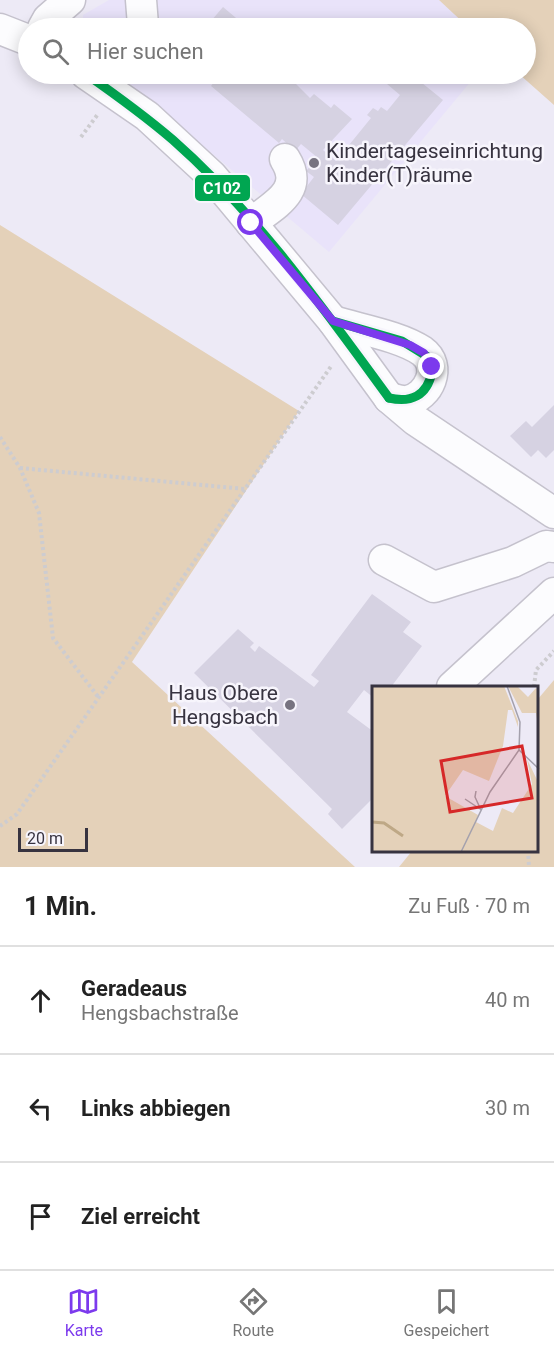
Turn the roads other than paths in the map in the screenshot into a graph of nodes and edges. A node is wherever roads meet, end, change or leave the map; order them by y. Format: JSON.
{"nodes":[{"id":1,"x":70,"y":0,"type":"edge"},
{"id":2,"x":49,"y":18,"type":"edge"},
{"id":3,"x":0,"y":28,"type":"edge"},
{"id":4,"x":18,"y":36,"type":"edge"},
{"id":5,"x":101,"y":84,"type":"edge"},
{"id":6,"x":285,"y":159,"type":"dead end"},
{"id":7,"x":251,"y":223,"type":"junction"},
{"id":8,"x":340,"y":332,"type":"junction"},
{"id":9,"x":389,"y":398,"type":"junction"},
{"id":10,"x":554,"y":513,"type":"edge"},
{"id":11,"x":554,"y":547,"type":"edge"},
{"id":12,"x":384,"y":560,"type":"dead end"},
{"id":13,"x":554,"y":592,"type":"edge"},
{"id":14,"x":453,"y":686,"type":"edge"}],
"edges":[{"from":1,"to":2,"type":"street"},
{"from":3,"to":4,"type":"street"},
{"from":5,"to":7,"type":"street"},
{"from":6,"to":7,"type":"street"},
{"from":7,"to":8,"type":"street"},
{"from":8,"to":9,"type":"street"},
{"from":8,"to":9,"type":"street"},
{"from":9,"to":10,"type":"street"},
{"from":11,"to":12,"type":"street"},
{"from":13,"to":14,"type":"street"}]}
